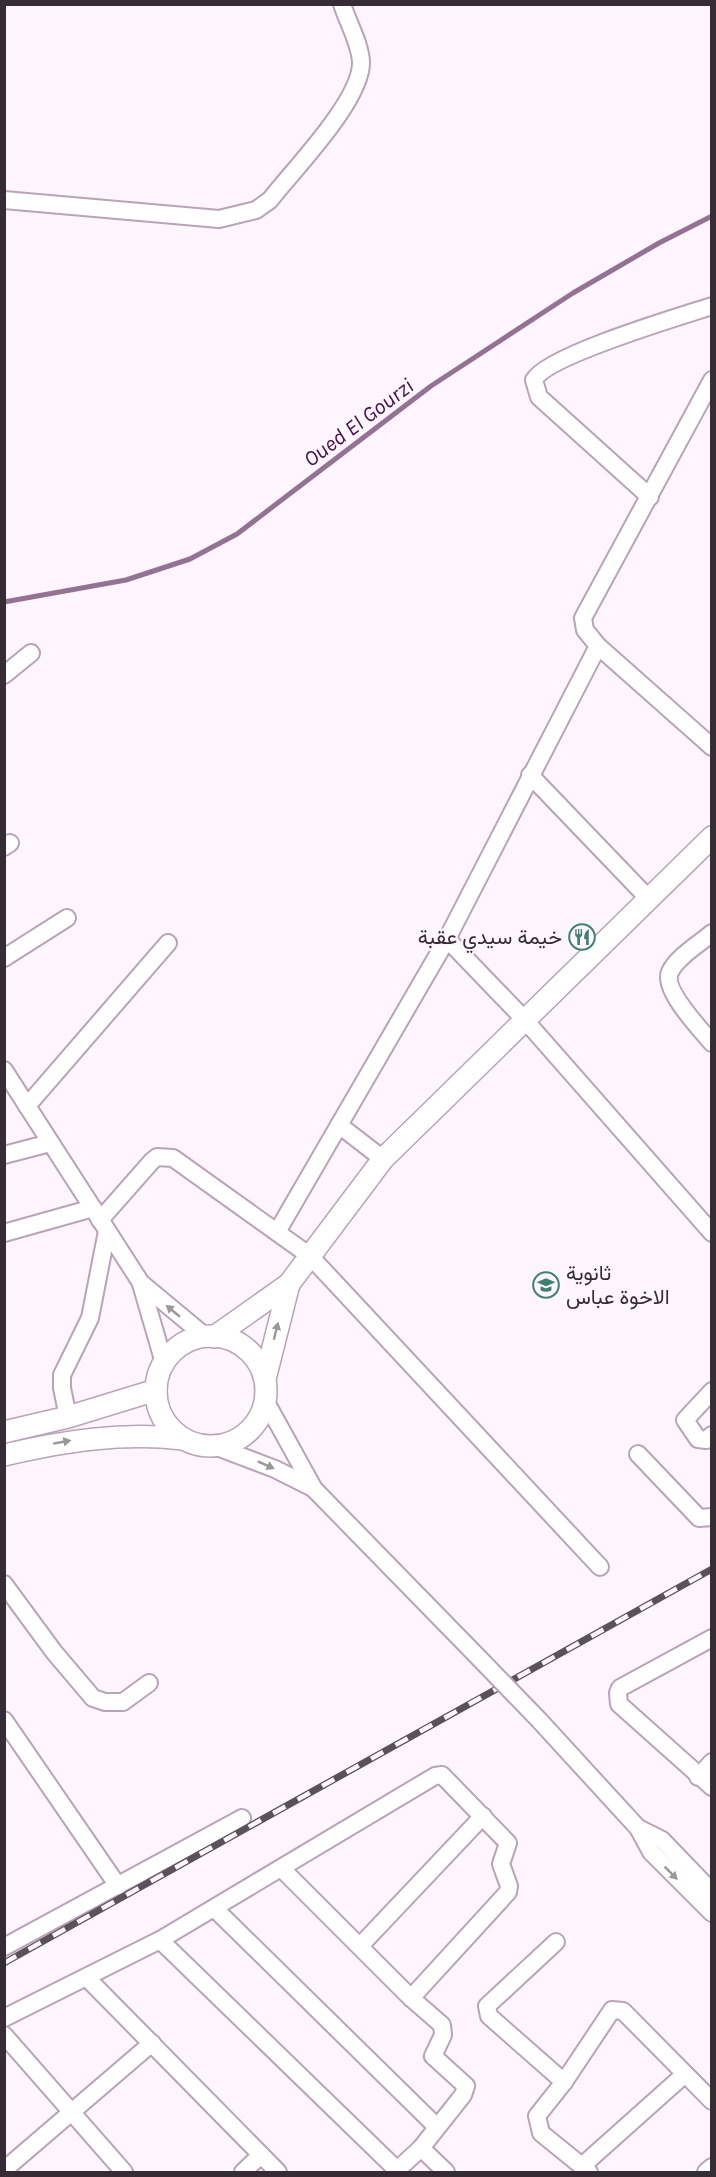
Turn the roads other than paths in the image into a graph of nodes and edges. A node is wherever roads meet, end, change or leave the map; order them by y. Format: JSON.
{"nodes":[{"id":1,"x":342,"y":4,"type":"edge"},
{"id":2,"x":4,"y":200,"type":"edge"},
{"id":3,"x":711,"y":306,"type":"edge"},
{"id":4,"x":711,"y":380,"type":"edge"},
{"id":5,"x":706,"y":406,"type":"edge"},
{"id":6,"x":650,"y":497,"type":"junction"},
{"id":7,"x":598,"y":646,"type":"junction"},
{"id":8,"x":31,"y":653,"type":"dead end"},
{"id":9,"x":4,"y":675,"type":"edge"},
{"id":10,"x":711,"y":747,"type":"edge"},
{"id":11,"x":530,"y":775,"type":"junction"},
{"id":12,"x":711,"y":837,"type":"edge"},
{"id":13,"x":647,"y":897,"type":"junction"},
{"id":14,"x":67,"y":918,"type":"dead end"},
{"id":15,"x":711,"y":933,"type":"edge"},
{"id":16,"x":447,"y":939,"type":"junction"},
{"id":17,"x":168,"y":943,"type":"dead end"},
{"id":18,"x":4,"y":958,"type":"edge"},
{"id":19,"x":524,"y":1018,"type":"junction"},
{"id":20,"x":711,"y":1043,"type":"edge"},
{"id":21,"x":4,"y":1070,"type":"edge"},
{"id":22,"x":27,"y":1106,"type":"junction"},
{"id":23,"x":339,"y":1125,"type":"junction"},
{"id":24,"x":50,"y":1143,"type":"junction"},
{"id":25,"x":4,"y":1155,"type":"edge"},
{"id":26,"x":383,"y":1159,"type":"junction"},
{"id":27,"x":100,"y":1220,"type":"junction"},
{"id":28,"x":278,"y":1232,"type":"junction"},
{"id":29,"x":4,"y":1233,"type":"edge"},
{"id":30,"x":711,"y":1233,"type":"edge"},
{"id":31,"x":310,"y":1256,"type":"junction"},
{"id":32,"x":141,"y":1283,"type":"junction"},
{"id":33,"x":288,"y":1284,"type":"junction"},
{"id":34,"x":210,"y":1337,"type":"junction"},
{"id":35,"x":164,"y":1363,"type":"junction"},
{"id":36,"x":265,"y":1379,"type":"junction"},
{"id":37,"x":156,"y":1389,"type":"junction"},
{"id":38,"x":711,"y":1391,"type":"edge"},
{"id":39,"x":266,"y":1402,"type":"junction"},
{"id":40,"x":68,"y":1417,"type":"junction"},
{"id":41,"x":4,"y":1432,"type":"edge"},
{"id":42,"x":711,"y":1435,"type":"edge"},
{"id":43,"x":183,"y":1439,"type":"junction"},
{"id":44,"x":217,"y":1446,"type":"junction"},
{"id":45,"x":638,"y":1454,"type":"dead end"},
{"id":46,"x":4,"y":1455,"type":"edge"},
{"id":47,"x":314,"y":1489,"type":"junction"},
{"id":48,"x":711,"y":1517,"type":"edge"},
{"id":49,"x":600,"y":1567,"type":"dead end"},
{"id":50,"x":4,"y":1584,"type":"edge"},
{"id":51,"x":711,"y":1638,"type":"edge"},
{"id":52,"x":150,"y":1683,"type":"dead end"},
{"id":53,"x":6,"y":1724,"type":"edge"},
{"id":54,"x":711,"y":1762,"type":"edge"},
{"id":55,"x":698,"y":1777,"type":"junction"},
{"id":56,"x":711,"y":1787,"type":"edge"},
{"id":57,"x":483,"y":1816,"type":"junction"},
{"id":58,"x":242,"y":1818,"type":"dead end"},
{"id":59,"x":638,"y":1828,"type":"junction"},
{"id":60,"x":282,"y":1869,"type":"junction"},
{"id":61,"x":118,"y":1886,"type":"junction"},
{"id":62,"x":711,"y":1891,"type":"edge"},
{"id":63,"x":216,"y":1909,"type":"junction"},
{"id":64,"x":711,"y":1913,"type":"edge"},
{"id":65,"x":160,"y":1940,"type":"junction"},
{"id":66,"x":556,"y":1942,"type":"dead end"},
{"id":67,"x":360,"y":1946,"type":"junction"},
{"id":68,"x":4,"y":1947,"type":"edge"},
{"id":69,"x":87,"y":1978,"type":"junction"},
{"id":70,"x":411,"y":1998,"type":"junction"},
{"id":71,"x":4,"y":2018,"type":"edge"},
{"id":72,"x":4,"y":2035,"type":"edge"},
{"id":73,"x":152,"y":2043,"type":"junction"},
{"id":74,"x":685,"y":2074,"type":"junction"},
{"id":75,"x":564,"y":2082,"type":"junction"},
{"id":76,"x":711,"y":2098,"type":"edge"},
{"id":77,"x":73,"y":2113,"type":"junction"},
{"id":78,"x":437,"y":2127,"type":"junction"},
{"id":79,"x":421,"y":2148,"type":"junction"},
{"id":80,"x":261,"y":2155,"type":"junction"},
{"id":81,"x":711,"y":2167,"type":"edge"},
{"id":82,"x":586,"y":2169,"type":"edge"},
{"id":83,"x":4,"y":2170,"type":"edge"},
{"id":84,"x":396,"y":2171,"type":"edge"},
{"id":85,"x":124,"y":2172,"type":"edge"},
{"id":86,"x":243,"y":2172,"type":"edge"},
{"id":87,"x":278,"y":2172,"type":"edge"},
{"id":88,"x":446,"y":2172,"type":"edge"},
{"id":89,"x":706,"y":2172,"type":"edge"}],
"edges":[{"from":1,"to":2,"type":"street"},
{"from":3,"to":6,"type":"street"},
{"from":4,"to":5,"type":"street"},
{"from":5,"to":6,"type":"street"},
{"from":6,"to":7,"type":"street"},
{"from":7,"to":10,"type":"street"},
{"from":7,"to":11,"type":"street"},
{"from":8,"to":9,"type":"street"},
{"from":11,"to":13,"type":"street"},
{"from":11,"to":16,"type":"street"},
{"from":12,"to":13,"type":"main road"},
{"from":13,"to":19,"type":"main road"},
{"from":14,"to":18,"type":"street"},
{"from":15,"to":20,"type":"street"},
{"from":16,"to":19,"type":"street"},
{"from":16,"to":23,"type":"street"},
{"from":17,"to":22,"type":"street"},
{"from":19,"to":26,"type":"main road"},
{"from":19,"to":30,"type":"street"},
{"from":21,"to":22,"type":"street"},
{"from":22,"to":24,"type":"street"},
{"from":23,"to":26,"type":"street"},
{"from":23,"to":28,"type":"street"},
{"from":24,"to":25,"type":"street"},
{"from":24,"to":27,"type":"street"},
{"from":26,"to":31,"type":"main road"},
{"from":27,"to":28,"type":"street"},
{"from":27,"to":29,"type":"street"},
{"from":27,"to":32,"type":"street"},
{"from":27,"to":40,"type":"street"},
{"from":28,"to":31,"type":"street"},
{"from":31,"to":33,"type":"main road"},
{"from":31,"to":49,"type":"street"},
{"from":34,"to":32,"type":"street","one_way":true},
{"from":32,"to":35,"type":"street"},
{"from":33,"to":34,"type":"main road"},
{"from":36,"to":33,"type":"main road","one_way":true},
{"from":34,"to":35,"type":"main road"},
{"from":34,"to":36,"type":"main road"},
{"from":35,"to":37,"type":"main road"},
{"from":36,"to":39,"type":"main road"},
{"from":37,"to":40,"type":"main road"},
{"from":37,"to":43,"type":"main road"},
{"from":38,"to":42,"type":"street"},
{"from":39,"to":44,"type":"main road"},
{"from":39,"to":47,"type":"street"},
{"from":40,"to":41,"type":"main road"},
{"from":43,"to":44,"type":"main road"},
{"from":46,"to":43,"type":"main road","one_way":true},
{"from":44,"to":47,"type":"street","one_way":true},
{"from":45,"to":48,"type":"street"},
{"from":47,"to":59,"type":"street","bridge":true},
{"from":50,"to":52,"type":"street"},
{"from":51,"to":55,"type":"street"},
{"from":53,"to":61,"type":"street"},
{"from":54,"to":55,"type":"street"},
{"from":55,"to":56,"type":"street"},
{"from":57,"to":60,"type":"street"},
{"from":57,"to":67,"type":"street"},
{"from":57,"to":70,"type":"street"},
{"from":58,"to":61,"type":"street"},
{"from":59,"to":62,"type":"street"},
{"from":59,"to":64,"type":"street","one_way":true},
{"from":60,"to":63,"type":"street"},
{"from":60,"to":67,"type":"street"},
{"from":61,"to":68,"type":"street"},
{"from":63,"to":65,"type":"street"},
{"from":63,"to":78,"type":"street"},
{"from":65,"to":69,"type":"street"},
{"from":65,"to":84,"type":"street"},
{"from":66,"to":75,"type":"street"},
{"from":67,"to":70,"type":"street"},
{"from":69,"to":71,"type":"street"},
{"from":69,"to":73,"type":"street"},
{"from":70,"to":78,"type":"street"},
{"from":72,"to":77,"type":"street"},
{"from":73,"to":77,"type":"street"},
{"from":73,"to":80,"type":"street"},
{"from":74,"to":75,"type":"street"},
{"from":74,"to":76,"type":"street"},
{"from":74,"to":82,"type":"street"},
{"from":75,"to":82,"type":"street"},
{"from":77,"to":83,"type":"street"},
{"from":77,"to":85,"type":"street"},
{"from":78,"to":79,"type":"street"},
{"from":79,"to":84,"type":"street"},
{"from":79,"to":88,"type":"street"},
{"from":80,"to":86,"type":"street"},
{"from":80,"to":87,"type":"street"},
{"from":81,"to":89,"type":"street"}]}
